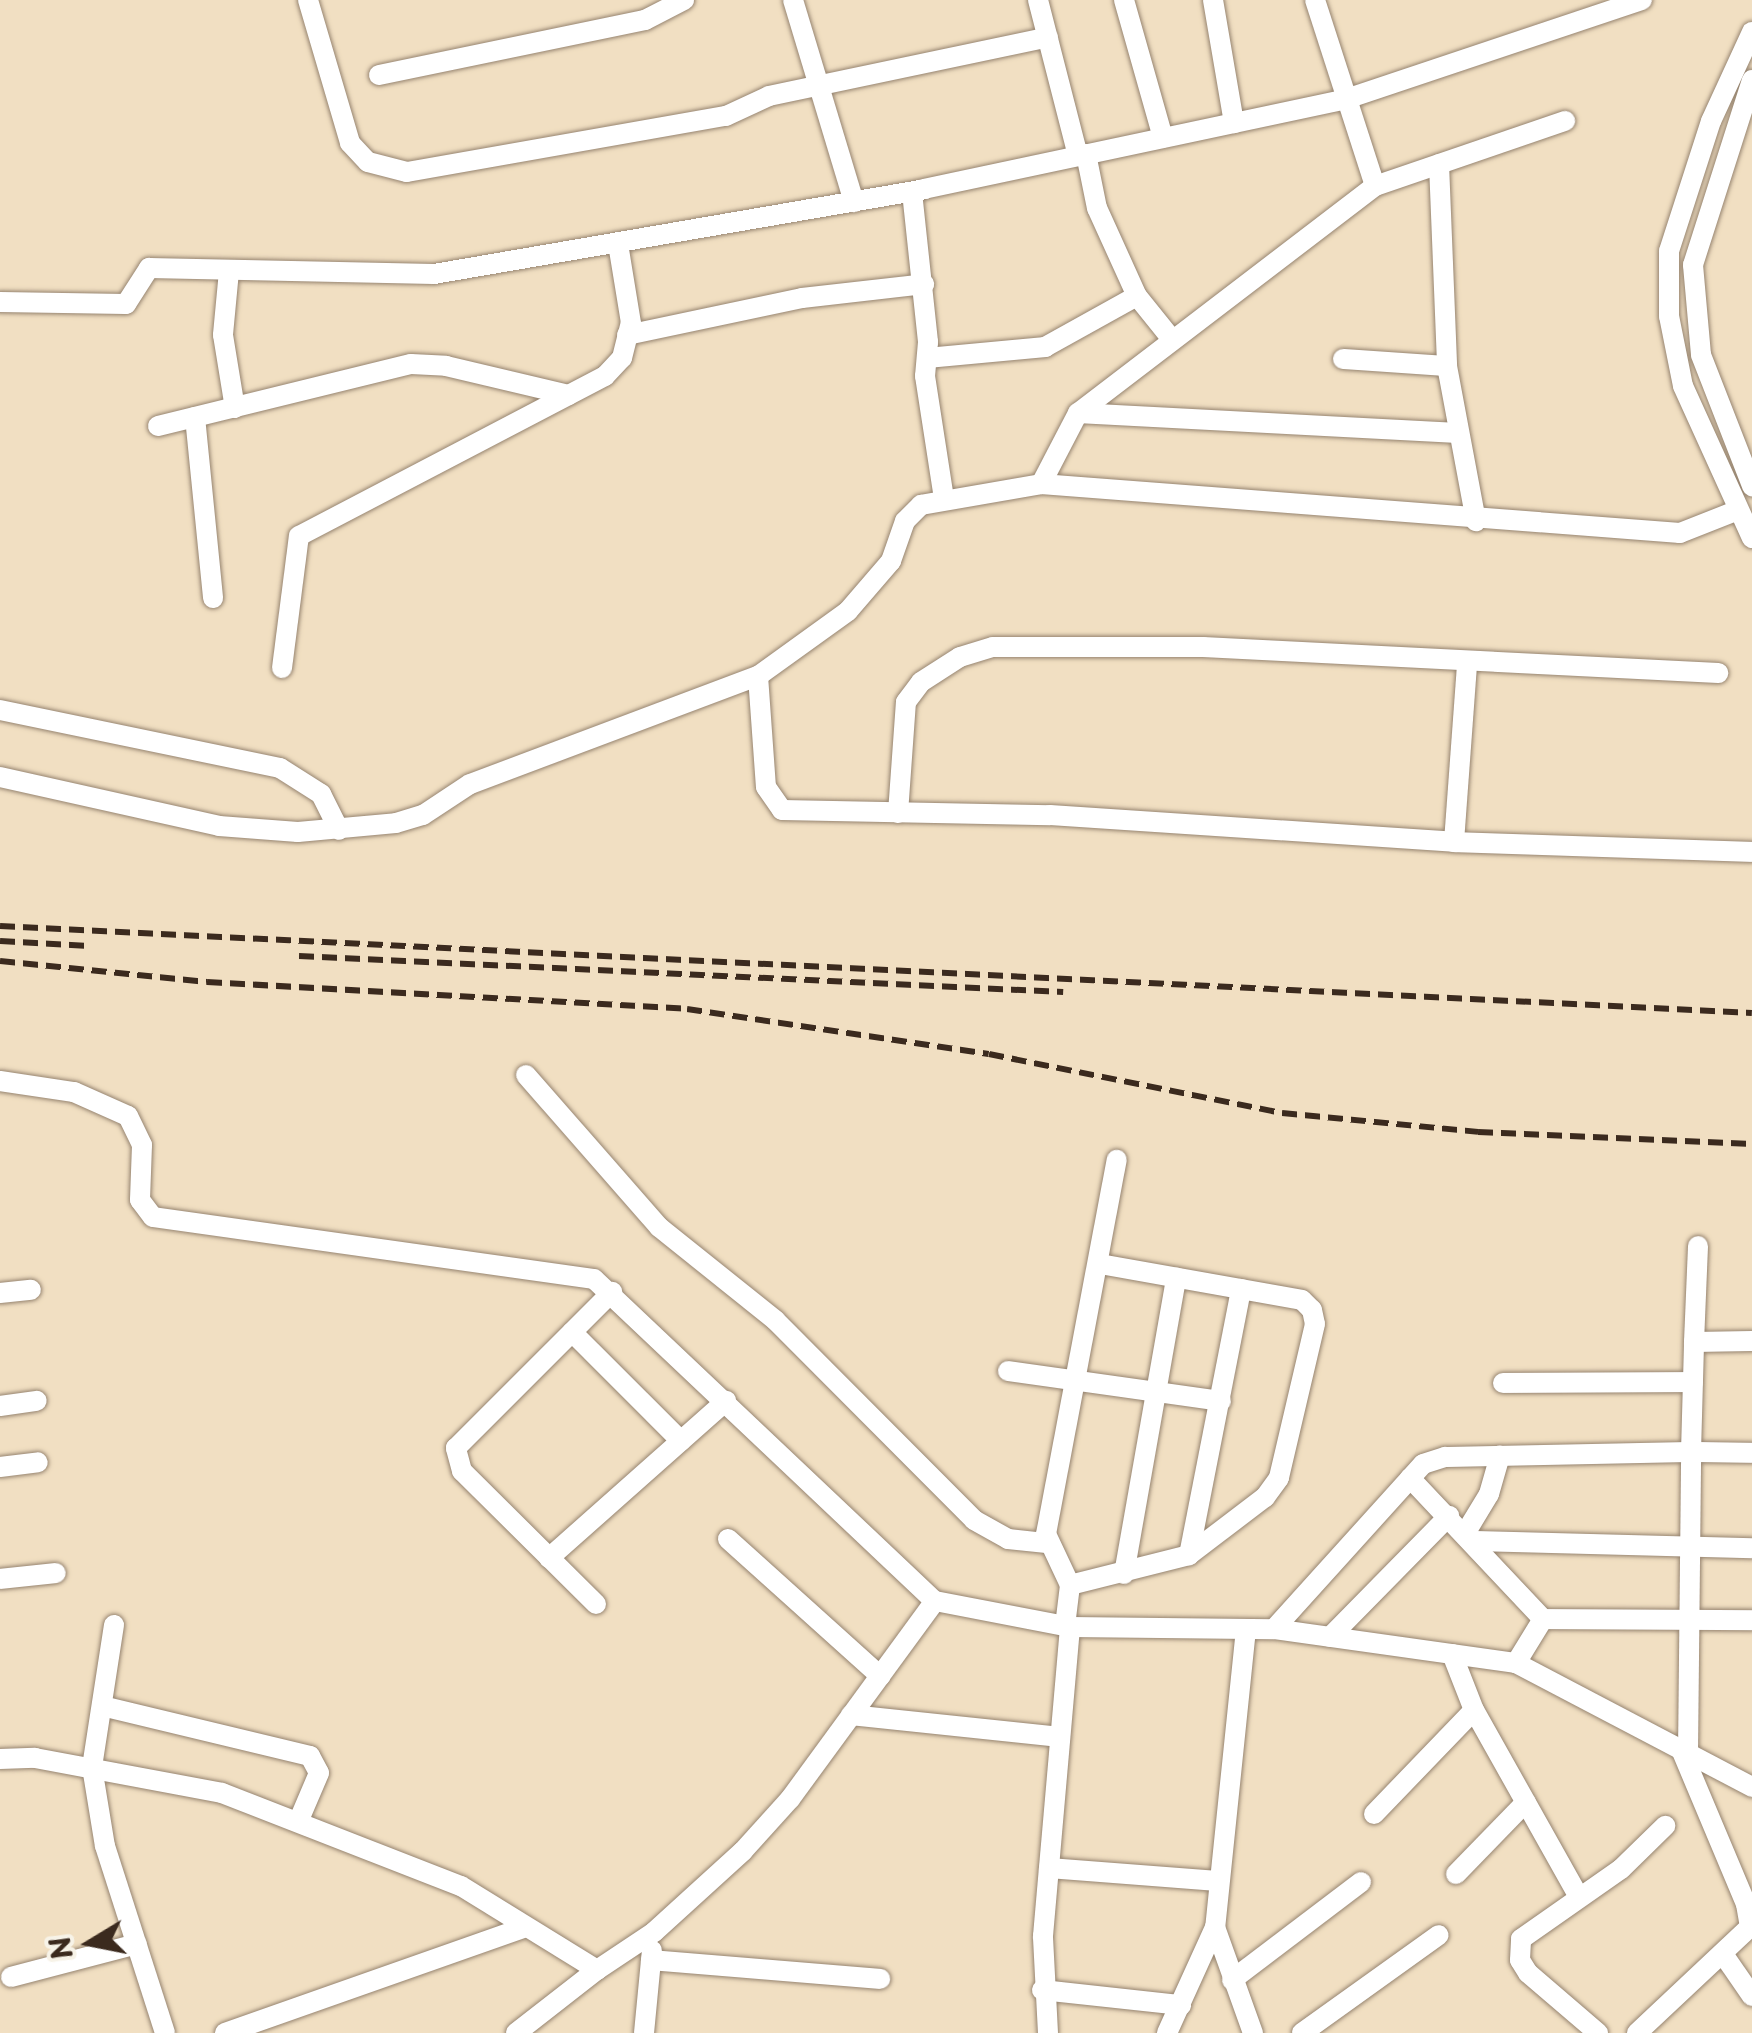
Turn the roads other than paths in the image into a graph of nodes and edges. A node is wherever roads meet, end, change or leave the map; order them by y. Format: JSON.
{"nodes":[{"id":1,"x":308,"y":0,"type":"edge"},
{"id":2,"x":684,"y":0,"type":"edge"},
{"id":3,"x":793,"y":0,"type":"edge"},
{"id":4,"x":1038,"y":0,"type":"edge"},
{"id":5,"x":1124,"y":0,"type":"edge"},
{"id":6,"x":1212,"y":0,"type":"edge"},
{"id":7,"x":1315,"y":0,"type":"edge"},
{"id":8,"x":1642,"y":0,"type":"edge"},
{"id":9,"x":659,"y":7,"type":"edge"},
{"id":10,"x":1593,"y":8,"type":"edge"},
{"id":11,"x":1752,"y":32,"type":"edge"},
{"id":12,"x":1048,"y":38,"type":"junction"},
{"id":13,"x":379,"y":74,"type":"dead end"},
{"id":14,"x":1752,"y":80,"type":"edge"},
{"id":15,"x":823,"y":84,"type":"junction"},
{"id":16,"x":1346,"y":98,"type":"junction"},
{"id":17,"x":1566,"y":121,"type":"dead end"},
{"id":18,"x":1234,"y":122,"type":"junction"},
{"id":19,"x":1162,"y":138,"type":"junction"},
{"id":20,"x":1082,"y":155,"type":"junction"},
{"id":21,"x":1439,"y":164,"type":"junction"},
{"id":22,"x":1375,"y":186,"type":"junction"},
{"id":23,"x":912,"y":192,"type":"junction"},
{"id":24,"x":854,"y":202,"type":"junction"},
{"id":25,"x":618,"y":244,"type":"junction"},
{"id":26,"x":228,"y":271,"type":"junction"},
{"id":27,"x":924,"y":284,"type":"junction"},
{"id":28,"x":1136,"y":296,"type":"junction"},
{"id":29,"x":0,"y":302,"type":"edge"},
{"id":30,"x":628,"y":334,"type":"junction"},
{"id":31,"x":1170,"y":337,"type":"junction"},
{"id":32,"x":927,"y":358,"type":"junction"},
{"id":33,"x":1343,"y":359,"type":"dead end"},
{"id":34,"x":1448,"y":366,"type":"junction"},
{"id":35,"x":569,"y":396,"type":"junction"},
{"id":36,"x":235,"y":408,"type":"junction"},
{"id":37,"x":1078,"y":413,"type":"junction"},
{"id":38,"x":195,"y":417,"type":"junction"},
{"id":39,"x":158,"y":426,"type":"dead end"},
{"id":40,"x":1457,"y":434,"type":"junction"},
{"id":41,"x":1041,"y":484,"type":"junction"},
{"id":42,"x":1752,"y":486,"type":"edge"},
{"id":43,"x":944,"y":499,"type":"junction"},
{"id":44,"x":1738,"y":510,"type":"junction"},
{"id":45,"x":1476,"y":520,"type":"junction"},
{"id":46,"x":1752,"y":538,"type":"edge"},
{"id":47,"x":212,"y":598,"type":"dead end"},
{"id":48,"x":1467,"y":665,"type":"junction"},
{"id":49,"x":282,"y":668,"type":"dead end"},
{"id":50,"x":1718,"y":673,"type":"dead end"},
{"id":51,"x":758,"y":676,"type":"junction"},
{"id":52,"x":0,"y":710,"type":"edge"},
{"id":53,"x":0,"y":777,"type":"edge"},
{"id":54,"x":898,"y":813,"type":"junction"},
{"id":55,"x":339,"y":830,"type":"junction"},
{"id":56,"x":1454,"y":842,"type":"junction"},
{"id":57,"x":1752,"y":852,"type":"edge"},
{"id":58,"x":526,"y":1075,"type":"dead end"},
{"id":59,"x":0,"y":1081,"type":"edge"},
{"id":60,"x":1116,"y":1160,"type":"dead end"},
{"id":61,"x":1698,"y":1246,"type":"dead end"},
{"id":62,"x":1100,"y":1264,"type":"junction"},
{"id":63,"x":1176,"y":1278,"type":"junction"},
{"id":64,"x":31,"y":1290,"type":"dead end"},
{"id":65,"x":1241,"y":1290,"type":"junction"},
{"id":66,"x":612,"y":1292,"type":"junction"},
{"id":67,"x":0,"y":1293,"type":"edge"},
{"id":68,"x":572,"y":1332,"type":"junction"},
{"id":69,"x":1752,"y":1341,"type":"edge"},
{"id":70,"x":1694,"y":1342,"type":"junction"},
{"id":71,"x":1008,"y":1370,"type":"dead end"},
{"id":72,"x":1077,"y":1380,"type":"junction"},
{"id":73,"x":1693,"y":1382,"type":"junction"},
{"id":74,"x":1503,"y":1383,"type":"dead end"},
{"id":75,"x":1156,"y":1394,"type":"junction"},
{"id":76,"x":36,"y":1401,"type":"dead end"},
{"id":77,"x":726,"y":1401,"type":"junction"},
{"id":78,"x":1221,"y":1401,"type":"junction"},
{"id":79,"x":0,"y":1406,"type":"edge"},
{"id":80,"x":681,"y":1441,"type":"junction"},
{"id":81,"x":1691,"y":1452,"type":"junction"},
{"id":82,"x":1752,"y":1453,"type":"edge"},
{"id":83,"x":1500,"y":1456,"type":"junction"},
{"id":84,"x":38,"y":1462,"type":"dead end"},
{"id":85,"x":0,"y":1467,"type":"edge"},
{"id":86,"x":1410,"y":1478,"type":"junction"},
{"id":87,"x":1450,"y":1516,"type":"junction"},
{"id":88,"x":1471,"y":1537,"type":"junction"},
{"id":89,"x":728,"y":1538,"type":"dead end"},
{"id":90,"x":1047,"y":1543,"type":"junction"},
{"id":91,"x":1692,"y":1546,"type":"junction"},
{"id":92,"x":1752,"y":1548,"type":"edge"},
{"id":93,"x":1189,"y":1555,"type":"junction"},
{"id":94,"x":549,"y":1558,"type":"junction"},
{"id":95,"x":56,"y":1573,"type":"dead end"},
{"id":96,"x":1124,"y":1574,"type":"junction"},
{"id":97,"x":0,"y":1579,"type":"edge"},
{"id":98,"x":1070,"y":1586,"type":"junction"},
{"id":99,"x":935,"y":1600,"type":"junction"},
{"id":100,"x":596,"y":1604,"type":"dead end"},
{"id":101,"x":1543,"y":1618,"type":"junction"},
{"id":102,"x":1693,"y":1620,"type":"junction"},
{"id":103,"x":1752,"y":1620,"type":"edge"},
{"id":104,"x":114,"y":1625,"type":"dead end"},
{"id":105,"x":1067,"y":1626,"type":"junction"},
{"id":106,"x":1246,"y":1629,"type":"junction"},
{"id":107,"x":1274,"y":1629,"type":"junction"},
{"id":108,"x":1330,"y":1637,"type":"junction"},
{"id":109,"x":1452,"y":1654,"type":"junction"},
{"id":110,"x":1516,"y":1663,"type":"junction"},
{"id":111,"x":880,"y":1676,"type":"junction"},
{"id":112,"x":102,"y":1706,"type":"junction"},
{"id":113,"x":1474,"y":1710,"type":"junction"},
{"id":114,"x":851,"y":1715,"type":"junction"},
{"id":115,"x":1060,"y":1737,"type":"junction"},
{"id":116,"x":1685,"y":1751,"type":"junction"},
{"id":117,"x":0,"y":1759,"type":"edge"},
{"id":118,"x":92,"y":1767,"type":"junction"},
{"id":119,"x":1752,"y":1787,"type":"edge"},
{"id":120,"x":1526,"y":1802,"type":"junction"},
{"id":121,"x":1374,"y":1814,"type":"dead end"},
{"id":122,"x":299,"y":1820,"type":"junction"},
{"id":123,"x":1665,"y":1826,"type":"dead end"},
{"id":124,"x":1049,"y":1868,"type":"junction"},
{"id":125,"x":1456,"y":1874,"type":"dead end"},
{"id":126,"x":1218,"y":1881,"type":"junction"},
{"id":127,"x":1362,"y":1882,"type":"dead end"},
{"id":128,"x":1579,"y":1897,"type":"junction"},
{"id":129,"x":1215,"y":1927,"type":"junction"},
{"id":130,"x":524,"y":1928,"type":"junction"},
{"id":131,"x":654,"y":1932,"type":"junction"},
{"id":132,"x":1440,"y":1935,"type":"dead end"},
{"id":133,"x":138,"y":1944,"type":"junction"},
{"id":134,"x":1723,"y":1954,"type":"junction"},
{"id":135,"x":651,"y":1960,"type":"junction"},
{"id":136,"x":596,"y":1970,"type":"junction"},
{"id":137,"x":12,"y":1977,"type":"dead end"},
{"id":138,"x":880,"y":1979,"type":"dead end"},
{"id":139,"x":1232,"y":1980,"type":"junction"},
{"id":140,"x":1042,"y":1990,"type":"junction"},
{"id":141,"x":1752,"y":1996,"type":"edge"},
{"id":142,"x":1181,"y":2005,"type":"junction"},
{"id":143,"x":165,"y":2033,"type":"edge"},
{"id":144,"x":225,"y":2033,"type":"edge"},
{"id":145,"x":516,"y":2033,"type":"edge"},
{"id":146,"x":644,"y":2033,"type":"edge"},
{"id":147,"x":1048,"y":2033,"type":"edge"},
{"id":148,"x":1168,"y":2033,"type":"edge"},
{"id":149,"x":1253,"y":2033,"type":"edge"},
{"id":150,"x":1302,"y":2033,"type":"edge"},
{"id":151,"x":1598,"y":2033,"type":"edge"},
{"id":152,"x":1637,"y":2033,"type":"edge"}],
"edges":[{"from":1,"to":15,"type":"street"},
{"from":2,"to":9,"type":"street"},
{"from":3,"to":15,"type":"street"},
{"from":4,"to":12,"type":"street"},
{"from":5,"to":19,"type":"street"},
{"from":6,"to":18,"type":"street"},
{"from":7,"to":16,"type":"street"},
{"from":8,"to":10,"type":"street"},
{"from":9,"to":13,"type":"street"},
{"from":10,"to":16,"type":"street"},
{"from":11,"to":44,"type":"street"},
{"from":12,"to":15,"type":"street"},
{"from":12,"to":20,"type":"street"},
{"from":14,"to":42,"type":"street"},
{"from":15,"to":24,"type":"street"},
{"from":16,"to":18,"type":"street"},
{"from":16,"to":22,"type":"street"},
{"from":17,"to":21,"type":"street"},
{"from":18,"to":19,"type":"street"},
{"from":19,"to":20,"type":"street"},
{"from":20,"to":23,"type":"street"},
{"from":20,"to":28,"type":"street"},
{"from":21,"to":22,"type":"street"},
{"from":21,"to":34,"type":"street"},
{"from":22,"to":31,"type":"street"},
{"from":23,"to":24,"type":"street"},
{"from":23,"to":27,"type":"street"},
{"from":24,"to":25,"type":"street"},
{"from":25,"to":26,"type":"street"},
{"from":25,"to":30,"type":"street"},
{"from":26,"to":29,"type":"street"},
{"from":26,"to":36,"type":"street"},
{"from":27,"to":30,"type":"street"},
{"from":27,"to":32,"type":"street"},
{"from":28,"to":31,"type":"street"},
{"from":28,"to":32,"type":"street"},
{"from":30,"to":35,"type":"street"},
{"from":31,"to":37,"type":"street"},
{"from":32,"to":43,"type":"street"},
{"from":33,"to":34,"type":"street"},
{"from":34,"to":40,"type":"street"},
{"from":35,"to":36,"type":"street"},
{"from":35,"to":49,"type":"street"},
{"from":36,"to":38,"type":"street"},
{"from":37,"to":40,"type":"street"},
{"from":37,"to":41,"type":"street"},
{"from":38,"to":39,"type":"street"},
{"from":38,"to":47,"type":"street"},
{"from":40,"to":45,"type":"street"},
{"from":41,"to":43,"type":"street"},
{"from":41,"to":45,"type":"street"},
{"from":43,"to":51,"type":"street"},
{"from":44,"to":45,"type":"street"},
{"from":44,"to":46,"type":"street"},
{"from":48,"to":50,"type":"street"},
{"from":48,"to":54,"type":"street"},
{"from":48,"to":56,"type":"street"},
{"from":51,"to":54,"type":"street"},
{"from":51,"to":55,"type":"street"},
{"from":52,"to":55,"type":"street"},
{"from":53,"to":55,"type":"street"},
{"from":54,"to":56,"type":"street"},
{"from":56,"to":57,"type":"street"},
{"from":58,"to":90,"type":"street"},
{"from":59,"to":66,"type":"street"},
{"from":60,"to":62,"type":"street"},
{"from":61,"to":70,"type":"street"},
{"from":62,"to":63,"type":"street"},
{"from":62,"to":72,"type":"street"},
{"from":63,"to":65,"type":"street"},
{"from":63,"to":75,"type":"street"},
{"from":64,"to":67,"type":"street"},
{"from":65,"to":78,"type":"street"},
{"from":65,"to":93,"type":"street"},
{"from":66,"to":68,"type":"street"},
{"from":66,"to":77,"type":"street"},
{"from":68,"to":80,"type":"street"},
{"from":68,"to":94,"type":"street"},
{"from":69,"to":70,"type":"street"},
{"from":70,"to":73,"type":"street"},
{"from":71,"to":72,"type":"street"},
{"from":72,"to":75,"type":"street"},
{"from":72,"to":90,"type":"street"},
{"from":73,"to":74,"type":"street"},
{"from":73,"to":81,"type":"street"},
{"from":75,"to":78,"type":"street"},
{"from":75,"to":96,"type":"street"},
{"from":76,"to":79,"type":"street"},
{"from":77,"to":80,"type":"street"},
{"from":77,"to":99,"type":"street"},
{"from":78,"to":93,"type":"street"},
{"from":80,"to":94,"type":"street"},
{"from":81,"to":82,"type":"street"},
{"from":81,"to":83,"type":"street"},
{"from":81,"to":91,"type":"street"},
{"from":83,"to":86,"type":"street"},
{"from":83,"to":88,"type":"street"},
{"from":84,"to":85,"type":"street"},
{"from":86,"to":87,"type":"street"},
{"from":86,"to":107,"type":"street"},
{"from":87,"to":88,"type":"street"},
{"from":87,"to":108,"type":"street"},
{"from":88,"to":91,"type":"street"},
{"from":88,"to":101,"type":"street"},
{"from":89,"to":111,"type":"street"},
{"from":90,"to":98,"type":"street"},
{"from":91,"to":92,"type":"street"},
{"from":91,"to":102,"type":"street"},
{"from":93,"to":96,"type":"street"},
{"from":94,"to":100,"type":"street"},
{"from":95,"to":97,"type":"street"},
{"from":96,"to":98,"type":"street"},
{"from":98,"to":105,"type":"street"},
{"from":99,"to":105,"type":"street"},
{"from":99,"to":111,"type":"street"},
{"from":101,"to":102,"type":"street"},
{"from":101,"to":110,"type":"street"},
{"from":102,"to":103,"type":"street"},
{"from":102,"to":116,"type":"street"},
{"from":104,"to":112,"type":"street"},
{"from":105,"to":106,"type":"street"},
{"from":105,"to":115,"type":"street"},
{"from":106,"to":107,"type":"street"},
{"from":106,"to":126,"type":"street"},
{"from":107,"to":108,"type":"street"},
{"from":108,"to":109,"type":"street"},
{"from":109,"to":110,"type":"street"},
{"from":109,"to":113,"type":"street"},
{"from":110,"to":116,"type":"street"},
{"from":111,"to":114,"type":"street"},
{"from":112,"to":118,"type":"street"},
{"from":112,"to":122,"type":"street"},
{"from":113,"to":120,"type":"street"},
{"from":113,"to":121,"type":"street"},
{"from":114,"to":115,"type":"street"},
{"from":114,"to":131,"type":"street"},
{"from":115,"to":124,"type":"street"},
{"from":116,"to":119,"type":"street"},
{"from":116,"to":134,"type":"street"},
{"from":117,"to":118,"type":"street"},
{"from":118,"to":122,"type":"street"},
{"from":118,"to":133,"type":"street"},
{"from":120,"to":125,"type":"street"},
{"from":120,"to":128,"type":"street"},
{"from":122,"to":130,"type":"street"},
{"from":123,"to":128,"type":"street"},
{"from":124,"to":126,"type":"street"},
{"from":124,"to":140,"type":"street"},
{"from":126,"to":129,"type":"street"},
{"from":127,"to":139,"type":"street"},
{"from":128,"to":151,"type":"street"},
{"from":129,"to":139,"type":"street"},
{"from":129,"to":142,"type":"street"},
{"from":130,"to":136,"type":"street"},
{"from":130,"to":144,"type":"street"},
{"from":131,"to":135,"type":"street"},
{"from":131,"to":136,"type":"street"},
{"from":132,"to":150,"type":"street"},
{"from":133,"to":137,"type":"street"},
{"from":133,"to":143,"type":"street"},
{"from":134,"to":141,"type":"street"},
{"from":134,"to":152,"type":"street"},
{"from":135,"to":138,"type":"street"},
{"from":135,"to":146,"type":"street"},
{"from":136,"to":145,"type":"street"},
{"from":139,"to":149,"type":"street"},
{"from":140,"to":142,"type":"street"},
{"from":140,"to":147,"type":"street"},
{"from":142,"to":148,"type":"street"}]}
